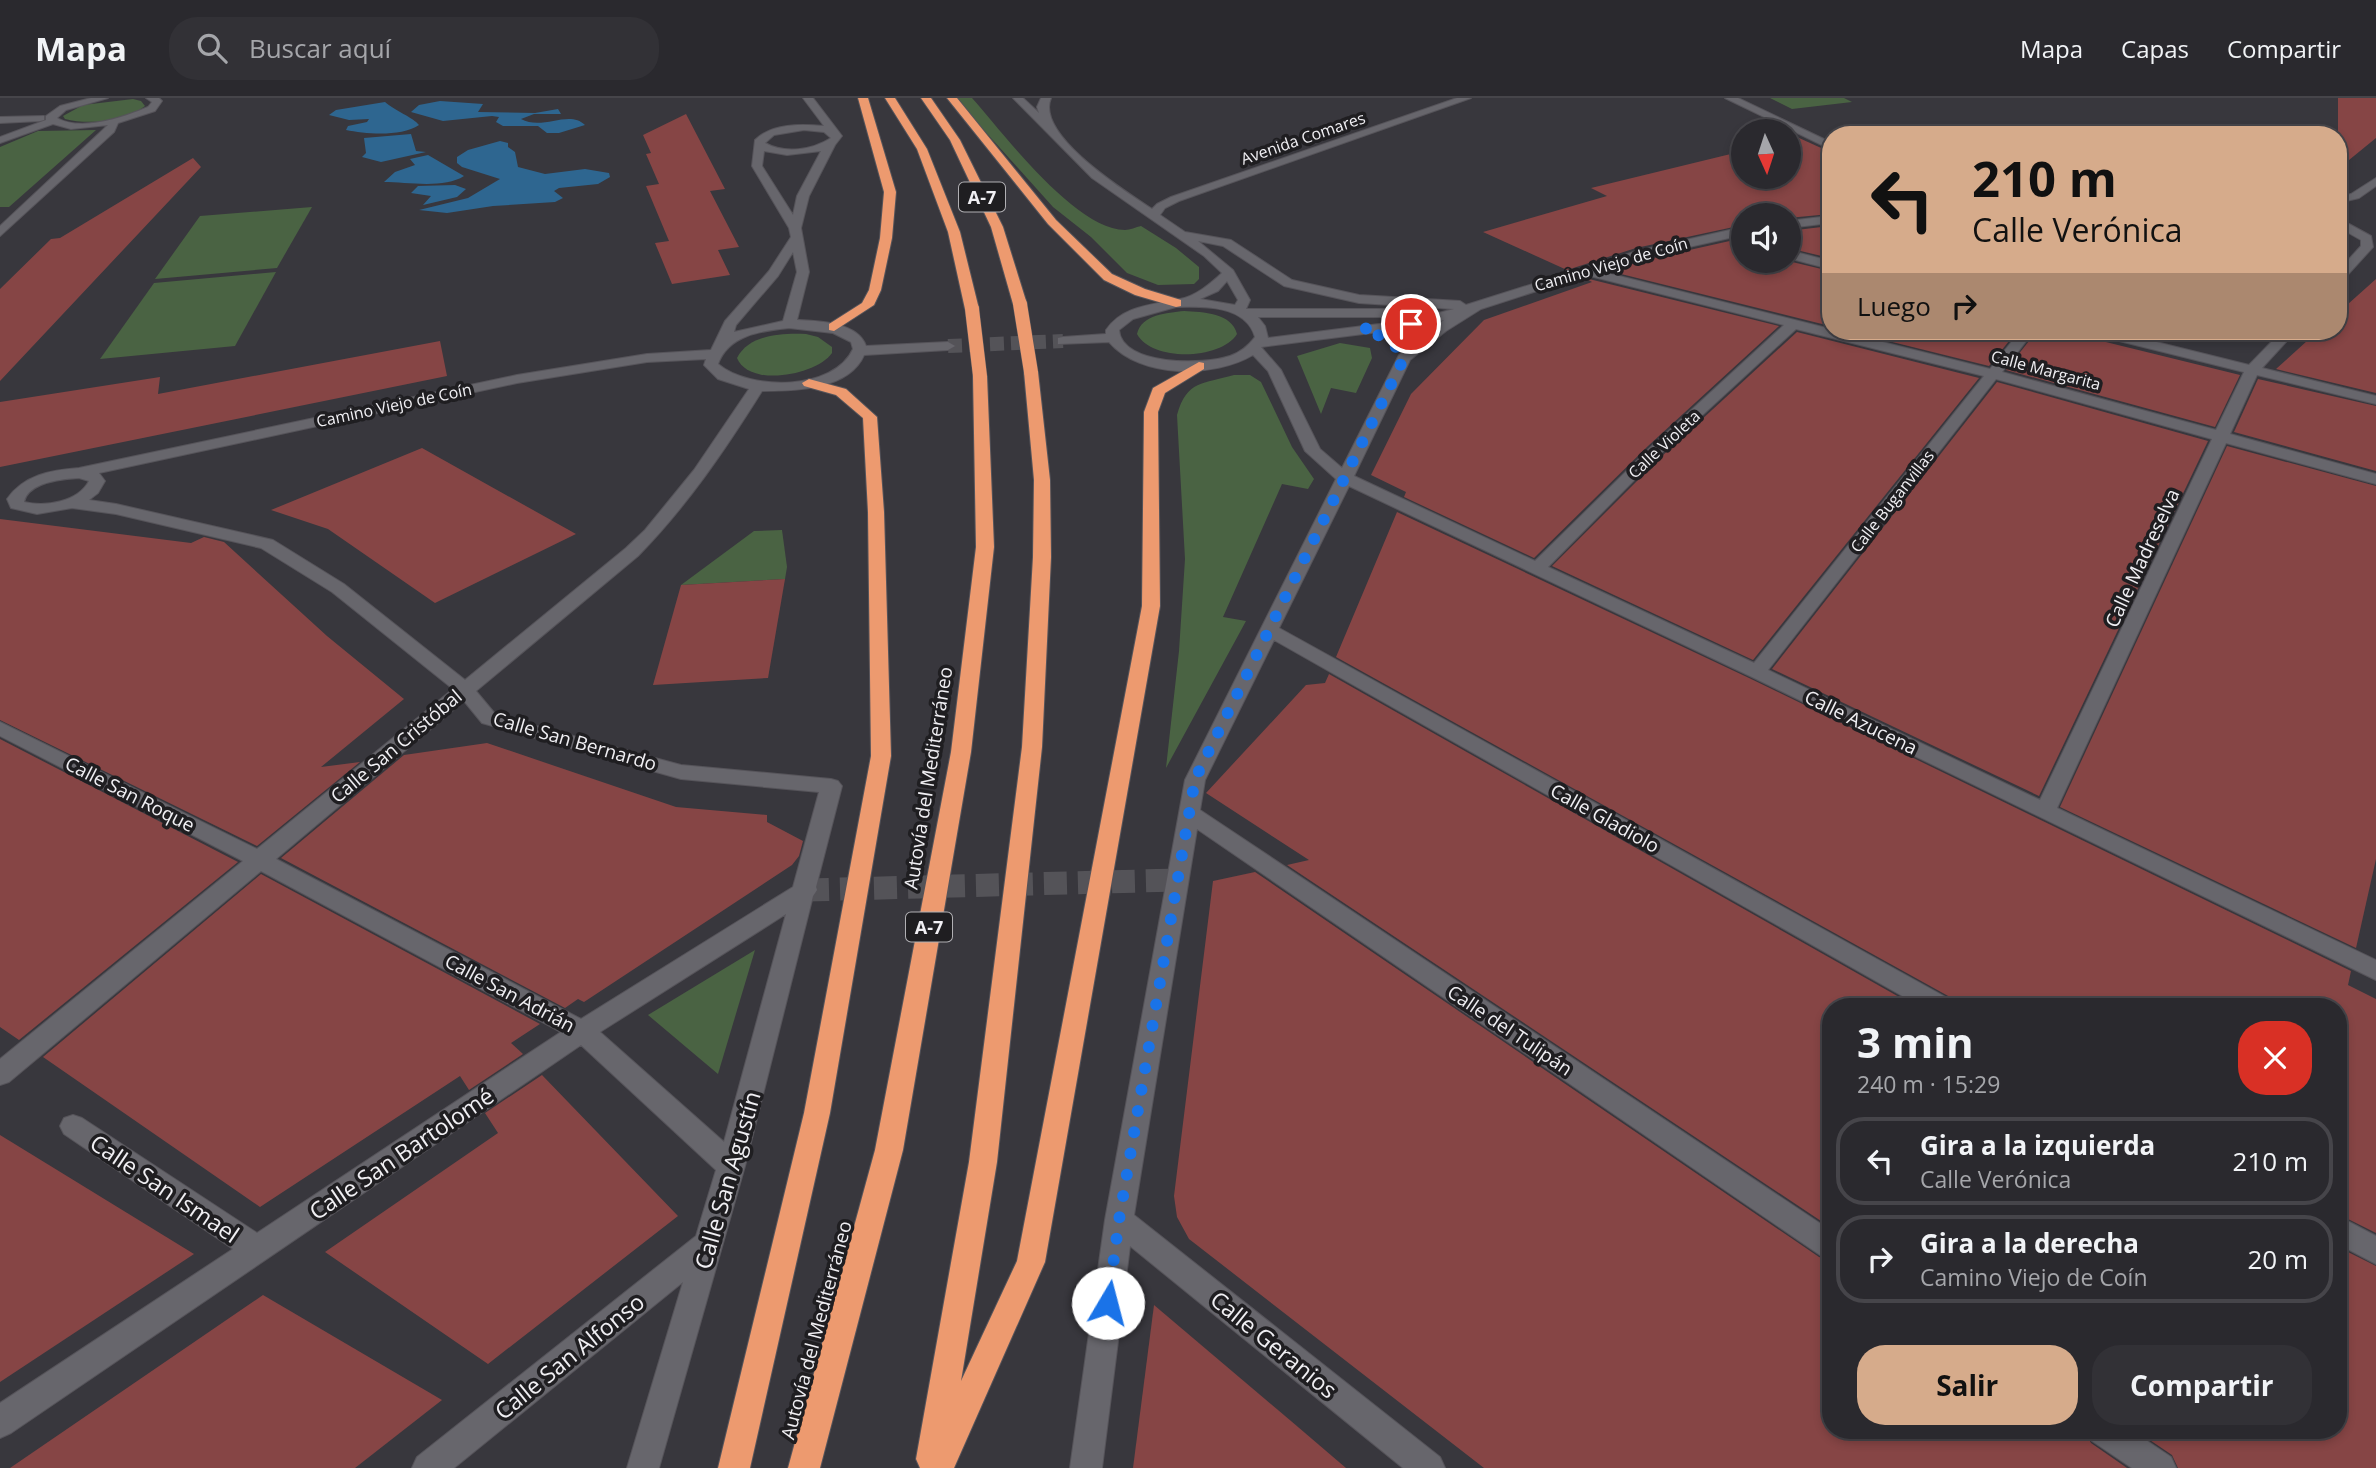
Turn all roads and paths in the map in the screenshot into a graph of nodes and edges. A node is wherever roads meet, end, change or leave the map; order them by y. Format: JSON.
{"nodes":[{"id":1,"x":97,"y":98,"type":"edge"},
{"id":2,"x":151,"y":98,"type":"edge"},
{"id":3,"x":808,"y":98,"type":"edge"},
{"id":4,"x":863,"y":98,"type":"edge"},
{"id":5,"x":891,"y":98,"type":"edge"},
{"id":6,"x":926,"y":98,"type":"edge"},
{"id":7,"x":952,"y":98,"type":"edge"},
{"id":8,"x":1018,"y":98,"type":"edge"},
{"id":9,"x":1046,"y":98,"type":"edge"},
{"id":10,"x":1466,"y":98,"type":"edge"},
{"id":11,"x":1730,"y":98,"type":"edge"},
{"id":12,"x":823,"y":115,"type":"junction"},
{"id":13,"x":52,"y":119,"type":"junction"},
{"id":14,"x":0,"y":120,"type":"edge"},
{"id":15,"x":112,"y":122,"type":"junction"},
{"id":16,"x":1047,"y":124,"type":"junction"},
{"id":17,"x":792,"y":128,"type":"junction"},
{"id":18,"x":834,"y":132,"type":"junction"},
{"id":19,"x":0,"y":140,"type":"edge"},
{"id":20,"x":1822,"y":142,"type":"edge"},
{"id":21,"x":760,"y":144,"type":"junction"},
{"id":22,"x":830,"y":144,"type":"junction"},
{"id":23,"x":2376,"y":181,"type":"edge"},
{"id":24,"x":2355,"y":196,"type":"junction"},
{"id":25,"x":2347,"y":198,"type":"edge"},
{"id":26,"x":2376,"y":200,"type":"edge"},
{"id":27,"x":1154,"y":215,"type":"junction"},
{"id":28,"x":1822,"y":221,"type":"edge"},
{"id":29,"x":1801,"y":223,"type":"edge"},
{"id":30,"x":2347,"y":227,"type":"edge"},
{"id":31,"x":0,"y":232,"type":"edge"},
{"id":32,"x":796,"y":232,"type":"junction"},
{"id":33,"x":1731,"y":233,"type":"edge"},
{"id":34,"x":1181,"y":234,"type":"junction"},
{"id":35,"x":1714,"y":236,"type":"junction"},
{"id":36,"x":1731,"y":240,"type":"edge"},
{"id":37,"x":1801,"y":257,"type":"edge"},
{"id":38,"x":1822,"y":263,"type":"edge"},
{"id":39,"x":2347,"y":269,"type":"edge"},
{"id":40,"x":1583,"y":271,"type":"junction"},
{"id":41,"x":1229,"y":273,"type":"junction"},
{"id":42,"x":1180,"y":303,"type":"junction"},
{"id":43,"x":1480,"y":303,"type":"junction"},
{"id":44,"x":1465,"y":305,"type":"junction"},
{"id":45,"x":1240,"y":312,"type":"junction"},
{"id":46,"x":1794,"y":323,"type":"junction"},
{"id":47,"x":789,"y":324,"type":"junction"},
{"id":48,"x":834,"y":327,"type":"junction"},
{"id":49,"x":1362,"y":329,"type":"junction"},
{"id":50,"x":1822,"y":330,"type":"edge"},
{"id":51,"x":1114,"y":338,"type":"junction"},
{"id":52,"x":1860,"y":340,"type":"edge"},
{"id":53,"x":2020,"y":340,"type":"edge"},
{"id":54,"x":2132,"y":340,"type":"edge"},
{"id":55,"x":2280,"y":340,"type":"edge"},
{"id":56,"x":1063,"y":341,"type":"tunnel mouth"},
{"id":57,"x":948,"y":346,"type":"tunnel mouth"},
{"id":58,"x":1257,"y":346,"type":"junction"},
{"id":59,"x":1397,"y":348,"type":"junction"},
{"id":60,"x":718,"y":349,"type":"junction"},
{"id":61,"x":859,"y":351,"type":"junction"},
{"id":62,"x":1199,"y":366,"type":"junction"},
{"id":63,"x":2252,"y":370,"type":"junction"},
{"id":64,"x":1993,"y":374,"type":"junction"},
{"id":65,"x":809,"y":383,"type":"junction"},
{"id":66,"x":757,"y":387,"type":"junction"},
{"id":67,"x":2376,"y":400,"type":"edge"},
{"id":68,"x":2223,"y":437,"type":"junction"},
{"id":69,"x":79,"y":473,"type":"junction"},
{"id":70,"x":1343,"y":477,"type":"junction"},
{"id":71,"x":2376,"y":479,"type":"edge"},
{"id":72,"x":19,"y":493,"type":"junction"},
{"id":73,"x":0,"y":495,"type":"edge"},
{"id":74,"x":71,"y":503,"type":"junction"},
{"id":75,"x":1536,"y":568,"type":"junction"},
{"id":76,"x":1269,"y":630,"type":"junction"},
{"id":77,"x":1757,"y":672,"type":"junction"},
{"id":78,"x":464,"y":689,"type":"junction"},
{"id":79,"x":0,"y":728,"type":"edge"},
{"id":80,"x":2045,"y":811,"type":"junction"},
{"id":81,"x":1189,"y":813,"type":"junction"},
{"id":82,"x":259,"y":861,"type":"junction"},
{"id":83,"x":806,"y":890,"type":"junction"},
{"id":84,"x":2376,"y":971,"type":"edge"},
{"id":85,"x":1926,"y":998,"type":"edge"},
{"id":86,"x":582,"y":1031,"type":"junction"},
{"id":87,"x":0,"y":1074,"type":"edge"},
{"id":88,"x":72,"y":1126,"type":"dead end"},
{"id":89,"x":731,"y":1166,"type":"junction"},
{"id":90,"x":1119,"y":1220,"type":"junction"},
{"id":91,"x":2347,"y":1234,"type":"edge"},
{"id":92,"x":1822,"y":1241,"type":"edge"},
{"id":93,"x":709,"y":1243,"type":"junction"},
{"id":94,"x":257,"y":1249,"type":"junction"},
{"id":95,"x":2376,"y":1251,"type":"edge"},
{"id":96,"x":0,"y":1422,"type":"edge"},
{"id":97,"x":2116,"y":1439,"type":"edge"},
{"id":98,"x":428,"y":1468,"type":"edge"},
{"id":99,"x":643,"y":1468,"type":"edge"},
{"id":100,"x":734,"y":1468,"type":"edge"},
{"id":101,"x":804,"y":1468,"type":"edge"},
{"id":102,"x":931,"y":1468,"type":"edge"},
{"id":103,"x":937,"y":1468,"type":"edge"},
{"id":104,"x":1086,"y":1468,"type":"edge"},
{"id":105,"x":1429,"y":1468,"type":"edge"},
{"id":106,"x":2160,"y":1468,"type":"edge"}],
"edges":[{"from":1,"to":13,"type":"street"},
{"from":2,"to":15,"type":"street"},
{"from":3,"to":12,"type":"street"},
{"from":4,"to":48,"type":"highway"},
{"from":5,"to":101,"type":"highway","name":"Autovía del Mediterráneo","number":"A-7","bridge":true},
{"from":6,"to":102,"type":"highway","number":"A-7","bridge":true},
{"from":7,"to":42,"type":"highway"},
{"from":8,"to":16,"type":"street"},
{"from":9,"to":16,"type":"street"},
{"from":10,"to":27,"type":"street","name":"Avenida Comares"},
{"from":11,"to":20,"type":"street"},
{"from":12,"to":17,"type":"street"},
{"from":12,"to":18,"type":"street"},
{"from":13,"to":14,"type":"street"},
{"from":13,"to":15,"type":"street"},
{"from":13,"to":19,"type":"street"},
{"from":15,"to":31,"type":"street"},
{"from":16,"to":27,"type":"street"},
{"from":17,"to":18,"type":"street"},
{"from":17,"to":21,"type":"street"},
{"from":18,"to":22,"type":"street"},
{"from":21,"to":22,"type":"street"},
{"from":21,"to":32,"type":"street"},
{"from":22,"to":32,"type":"street"},
{"from":23,"to":24,"type":"street"},
{"from":24,"to":25,"type":"street"},
{"from":24,"to":26,"type":"street"},
{"from":27,"to":34,"type":"street"},
{"from":28,"to":29,"type":"street"},
{"from":30,"to":39,"type":"street"},
{"from":32,"to":47,"type":"street"},
{"from":32,"to":60,"type":"street"},
{"from":33,"to":35,"type":"street","name":"Camino Viejo de Coín"},
{"from":34,"to":41,"type":"street"},
{"from":34,"to":44,"type":"street"},
{"from":35,"to":36,"type":"street"},
{"from":35,"to":40,"type":"street","name":"Camino Viejo de Coín"},
{"from":37,"to":38,"type":"street"},
{"from":40,"to":43,"type":"street","name":"Camino Viejo de Coín"},
{"from":40,"to":46,"type":"street","name":"Calle Margarita"},
{"from":41,"to":42,"type":"street"},
{"from":41,"to":45,"type":"street"},
{"from":42,"to":45,"type":"street","name":"Camino Viejo de Coín"},
{"from":42,"to":51,"type":"street"},
{"from":43,"to":44,"type":"street","name":"Camino Viejo de Coín"},
{"from":43,"to":49,"type":"street","name":"Camino Viejo de Coín"},
{"from":43,"to":59,"type":"street"},
{"from":44,"to":45,"type":"street","name":"Camino Viejo de Coín"},
{"from":45,"to":58,"type":"street","name":"Calle Azucena"},
{"from":46,"to":50,"type":"street","name":"Calle Margarita"},
{"from":46,"to":75,"type":"street","name":"Calle Violeta"},
{"from":47,"to":48,"type":"street"},
{"from":47,"to":60,"type":"street"},
{"from":48,"to":61,"type":"street"},
{"from":49,"to":58,"type":"street","name":"Camino Viejo de Coín"},
{"from":49,"to":59,"type":"street"},
{"from":51,"to":56,"type":"street"},
{"from":51,"to":62,"type":"street","name":"Camino Viejo de Coín"},
{"from":52,"to":64,"type":"street","name":"Calle Margarita"},
{"from":53,"to":64,"type":"street","name":"Calle Buganvillas"},
{"from":54,"to":63,"type":"street"},
{"from":55,"to":63,"type":"street","name":"Calle Madreselva"},
{"from":57,"to":61,"type":"street"},
{"from":58,"to":62,"type":"street","name":"Camino Viejo de Coín"},
{"from":58,"to":70,"type":"street","name":"Calle Azucena"},
{"from":59,"to":70,"type":"street"},
{"from":60,"to":66,"type":"street"},
{"from":60,"to":69,"type":"street","name":"Camino Viejo de Coín"},
{"from":61,"to":65,"type":"street"},
{"from":62,"to":103,"type":"highway"},
{"from":63,"to":67,"type":"street"},
{"from":63,"to":68,"type":"street","name":"Calle Madreselva"},
{"from":64,"to":68,"type":"street","name":"Calle Margarita"},
{"from":64,"to":77,"type":"street","name":"Calle Buganvillas"},
{"from":65,"to":66,"type":"street"},
{"from":65,"to":100,"type":"highway"},
{"from":66,"to":78,"type":"street","name":"Calle San Cristóbal"},
{"from":68,"to":71,"type":"street","name":"Calle Margarita"},
{"from":68,"to":80,"type":"street","name":"Calle Madreselva"},
{"from":69,"to":72,"type":"street","name":"Camino Viejo de Coín"},
{"from":69,"to":74,"type":"street"},
{"from":70,"to":75,"type":"street","name":"Calle Azucena"},
{"from":70,"to":76,"type":"street"},
{"from":72,"to":73,"type":"street"},
{"from":72,"to":74,"type":"street"},
{"from":74,"to":78,"type":"street","name":"Calle San Bernardo"},
{"from":75,"to":77,"type":"street","name":"Calle Azucena"},
{"from":76,"to":81,"type":"street"},
{"from":76,"to":85,"type":"street","name":"Calle Gladiolo"},
{"from":77,"to":80,"type":"street","name":"Calle Azucena"},
{"from":78,"to":82,"type":"street","name":"Calle San Cristóbal"},
{"from":78,"to":83,"type":"street","name":"Calle San Bernardo"},
{"from":79,"to":82,"type":"street","name":"Calle San Roque"},
{"from":80,"to":84,"type":"street","name":"Calle Azucena"},
{"from":81,"to":90,"type":"street"},
{"from":81,"to":92,"type":"street","name":"Calle del Tulipán"},
{"from":82,"to":86,"type":"street","name":"Calle San Adrián"},
{"from":82,"to":87,"type":"street","name":"Calle San Cristóbal"},
{"from":83,"to":86,"type":"street","name":"Calle San Bartolomé"},
{"from":83,"to":89,"type":"street","name":"Calle San Agustín"},
{"from":86,"to":89,"type":"street","name":"Calle San Adrián"},
{"from":86,"to":94,"type":"street","name":"Calle San Bartolomé"},
{"from":88,"to":94,"type":"street","name":"Calle San Ismael"},
{"from":89,"to":93,"type":"street","name":"Calle San Agustín"},
{"from":90,"to":104,"type":"street"},
{"from":90,"to":105,"type":"street","name":"Calle Geranios"},
{"from":91,"to":95,"type":"street"},
{"from":93,"to":98,"type":"street","name":"Calle San Alfonso"},
{"from":93,"to":99,"type":"street","name":"Calle San Agustín"},
{"from":94,"to":96,"type":"street","name":"Calle San Bartolomé"},
{"from":97,"to":106,"type":"street"}]}
